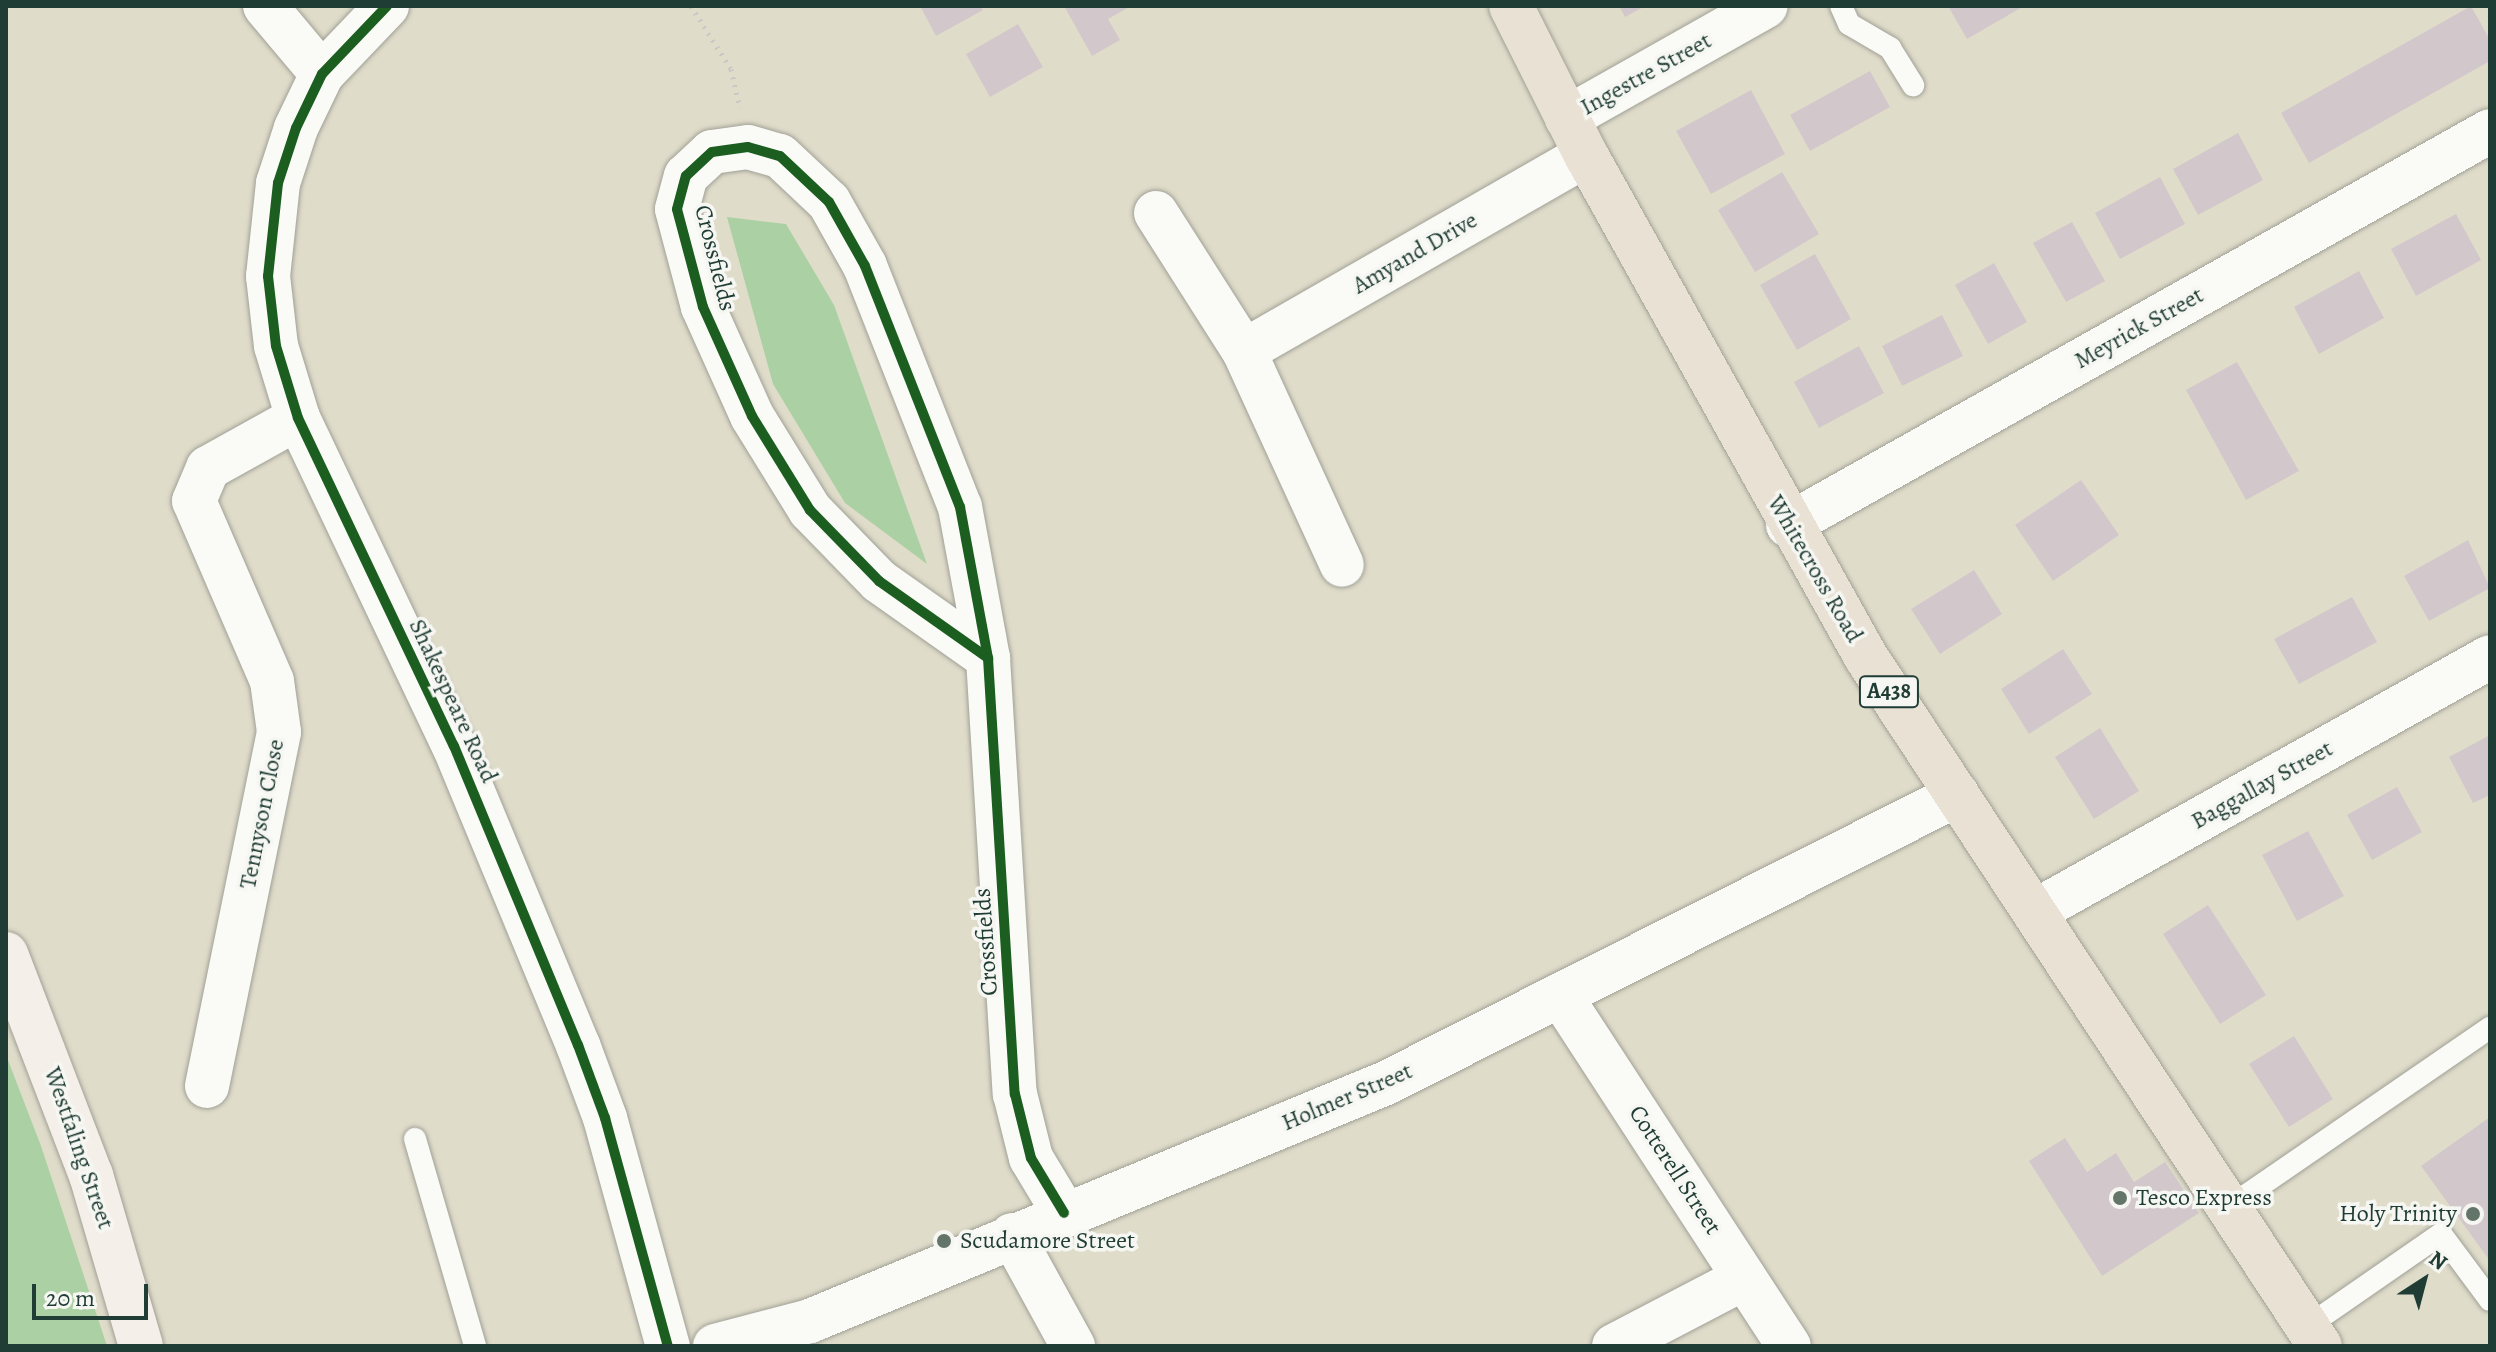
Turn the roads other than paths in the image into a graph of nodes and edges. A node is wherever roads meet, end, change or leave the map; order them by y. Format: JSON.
{"nodes":[{"id":1,"x":265,"y":6,"type":"edge"},
{"id":2,"x":387,"y":6,"type":"edge"},
{"id":3,"x":1511,"y":6,"type":"edge"},
{"id":4,"x":1766,"y":6,"type":"edge"},
{"id":5,"x":1841,"y":6,"type":"edge"},
{"id":6,"x":322,"y":74,"type":"junction"},
{"id":7,"x":1913,"y":85,"type":"dead end"},
{"id":8,"x":2490,"y":131,"type":"edge"},
{"id":9,"x":1577,"y":137,"type":"junction"},
{"id":10,"x":1156,"y":213,"type":"dead end"},
{"id":11,"x":1244,"y":351,"type":"junction"},
{"id":12,"x":298,"y":418,"type":"junction"},
{"id":13,"x":1788,"y":525,"type":"junction"},
{"id":14,"x":1342,"y":565,"type":"dead end"},
{"id":15,"x":2490,"y":657,"type":"edge"},
{"id":16,"x":988,"y":658,"type":"junction"},
{"id":17,"x":1957,"y":795,"type":"junction"},
{"id":18,"x":2034,"y":912,"type":"junction"},
{"id":19,"x":6,"y":954,"type":"edge"},
{"id":20,"x":1560,"y":995,"type":"junction"},
{"id":21,"x":2490,"y":1028,"type":"edge"},
{"id":22,"x":207,"y":1086,"type":"dead end"},
{"id":23,"x":415,"y":1139,"type":"dead end"},
{"id":24,"x":2232,"y":1205,"type":"junction"},
{"id":25,"x":1064,"y":1213,"type":"junction"},
{"id":26,"x":1012,"y":1235,"type":"junction"},
{"id":27,"x":1744,"y":1278,"type":"junction"},
{"id":28,"x":2490,"y":1300,"type":"edge"},
{"id":29,"x":2314,"y":1336,"type":"edge"},
{"id":30,"x":141,"y":1346,"type":"edge"},
{"id":31,"x":475,"y":1346,"type":"edge"},
{"id":32,"x":668,"y":1346,"type":"edge"},
{"id":33,"x":715,"y":1346,"type":"edge"},
{"id":34,"x":1073,"y":1346,"type":"edge"},
{"id":35,"x":1614,"y":1346,"type":"edge"},
{"id":36,"x":1789,"y":1346,"type":"edge"}],
"edges":[{"from":1,"to":6,"type":"street"},
{"from":2,"to":6,"type":"street","name":"Shakespeare Road"},
{"from":3,"to":9,"type":"highway","name":"Whitecross Road","number":"A438"},
{"from":4,"to":9,"type":"street","name":"Ingestre Street"},
{"from":5,"to":7,"type":"lane"},
{"from":6,"to":12,"type":"street","name":"Shakespeare Road"},
{"from":8,"to":13,"type":"street","name":"Meyrick Street"},
{"from":9,"to":11,"type":"street","name":"Amyand Drive"},
{"from":9,"to":13,"type":"highway","name":"Whitecross Road","number":"A438"},
{"from":10,"to":11,"type":"street"},
{"from":11,"to":14,"type":"street"},
{"from":12,"to":22,"type":"street","name":"Tennyson Close"},
{"from":12,"to":32,"type":"street","name":"Shakespeare Road"},
{"from":13,"to":17,"type":"highway","name":"Whitecross Road","number":"A438"},
{"from":15,"to":18,"type":"street","name":"Baggallay Street"},
{"from":16,"to":16,"type":"street","name":"Crossfields"},
{"from":16,"to":25,"type":"street","name":"Crossfields"},
{"from":17,"to":18,"type":"highway","name":"Whitecross Road","number":"A438"},
{"from":17,"to":20,"type":"street","name":"Holmer Street"},
{"from":18,"to":24,"type":"highway","name":"Whitecross Road","number":"A438"},
{"from":19,"to":30,"type":"street","name":"Westfaling Street"},
{"from":20,"to":25,"type":"street","name":"Holmer Street"},
{"from":20,"to":27,"type":"street","name":"Cotterell Street"},
{"from":21,"to":24,"type":"lane"},
{"from":23,"to":31,"type":"lane"},
{"from":24,"to":29,"type":"highway","name":"Whitecross Road","number":"A438"},
{"from":25,"to":26,"type":"street","name":"Holmer Street"},
{"from":26,"to":33,"type":"street","name":"Holmer Street"},
{"from":26,"to":34,"type":"street"},
{"from":27,"to":35,"type":"street"},
{"from":27,"to":36,"type":"street","name":"Cotterell Street"},
{"from":28,"to":29,"type":"lane"}]}
